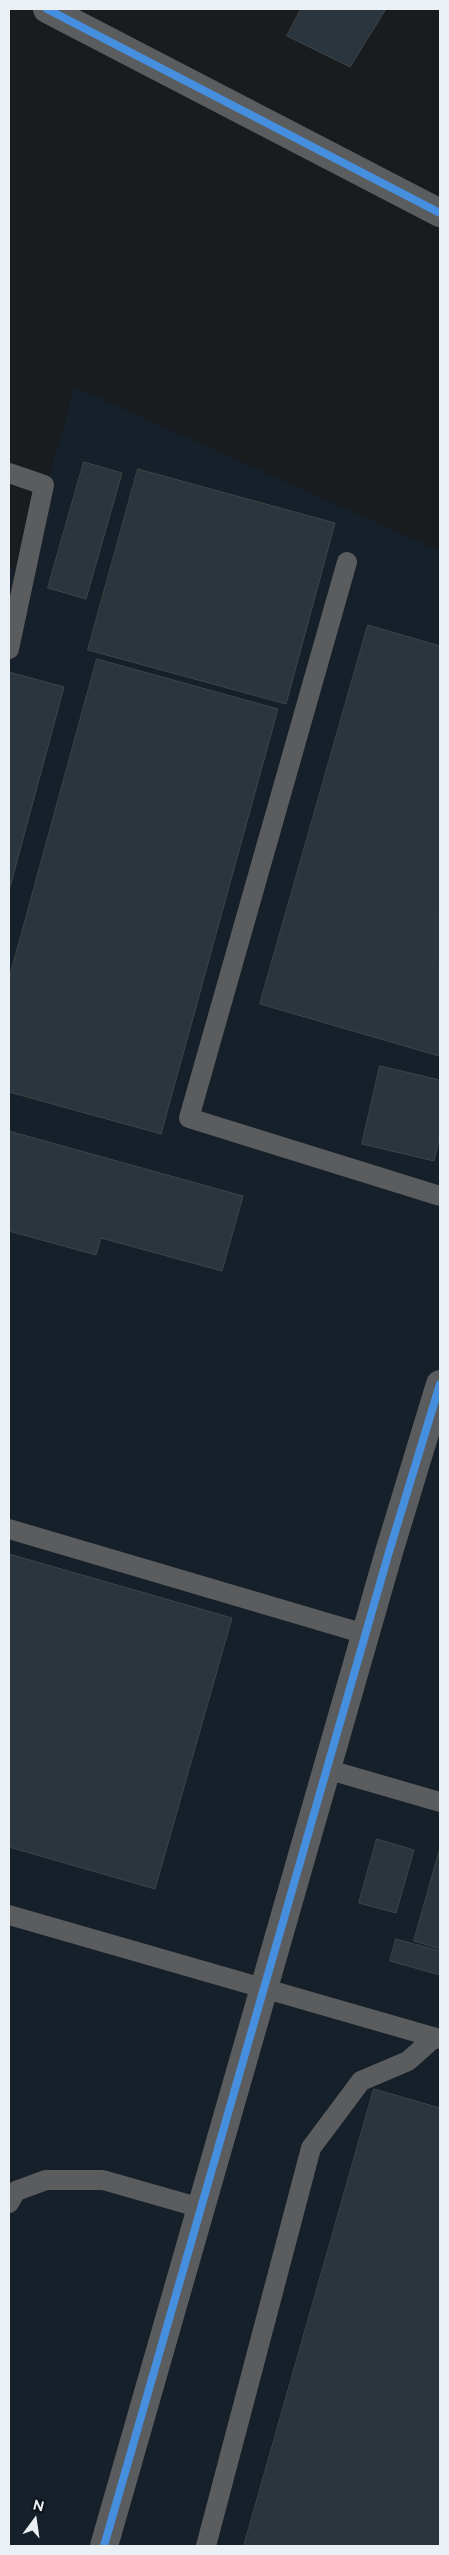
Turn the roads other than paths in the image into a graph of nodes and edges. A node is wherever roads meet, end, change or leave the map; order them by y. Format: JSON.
{"nodes":[{"id":1,"x":47,"y":9,"type":"edge"},
{"id":2,"x":440,"y":213,"type":"edge"},
{"id":3,"x":9,"y":473,"type":"edge"},
{"id":4,"x":347,"y":562,"type":"dead end"},
{"id":5,"x":9,"y":649,"type":"edge"},
{"id":6,"x":440,"y":1196,"type":"edge"},
{"id":7,"x":440,"y":1384,"type":"edge"},
{"id":8,"x":9,"y":1529,"type":"edge"},
{"id":9,"x":365,"y":1634,"type":"junction"},
{"id":10,"x":326,"y":1769,"type":"junction"},
{"id":11,"x":440,"y":1802,"type":"edge"},
{"id":12,"x":9,"y":1915,"type":"edge"},
{"id":13,"x":264,"y":1990,"type":"junction"},
{"id":14,"x":437,"y":2038,"type":"edge"},
{"id":15,"x":9,"y":2203,"type":"edge"},
{"id":16,"x":201,"y":2208,"type":"junction"},
{"id":17,"x":104,"y":2546,"type":"edge"},
{"id":18,"x":206,"y":2546,"type":"edge"}],
"edges":[{"from":1,"to":2,"type":"street"},
{"from":3,"to":5,"type":"lane"},
{"from":4,"to":6,"type":"lane"},
{"from":7,"to":9,"type":"street"},
{"from":8,"to":9,"type":"lane"},
{"from":9,"to":10,"type":"street"},
{"from":10,"to":11,"type":"lane"},
{"from":10,"to":13,"type":"street"},
{"from":12,"to":13,"type":"lane"},
{"from":13,"to":14,"type":"lane"},
{"from":13,"to":16,"type":"street"},
{"from":14,"to":18,"type":"lane"},
{"from":15,"to":16,"type":"lane"},
{"from":16,"to":17,"type":"street"}]}
